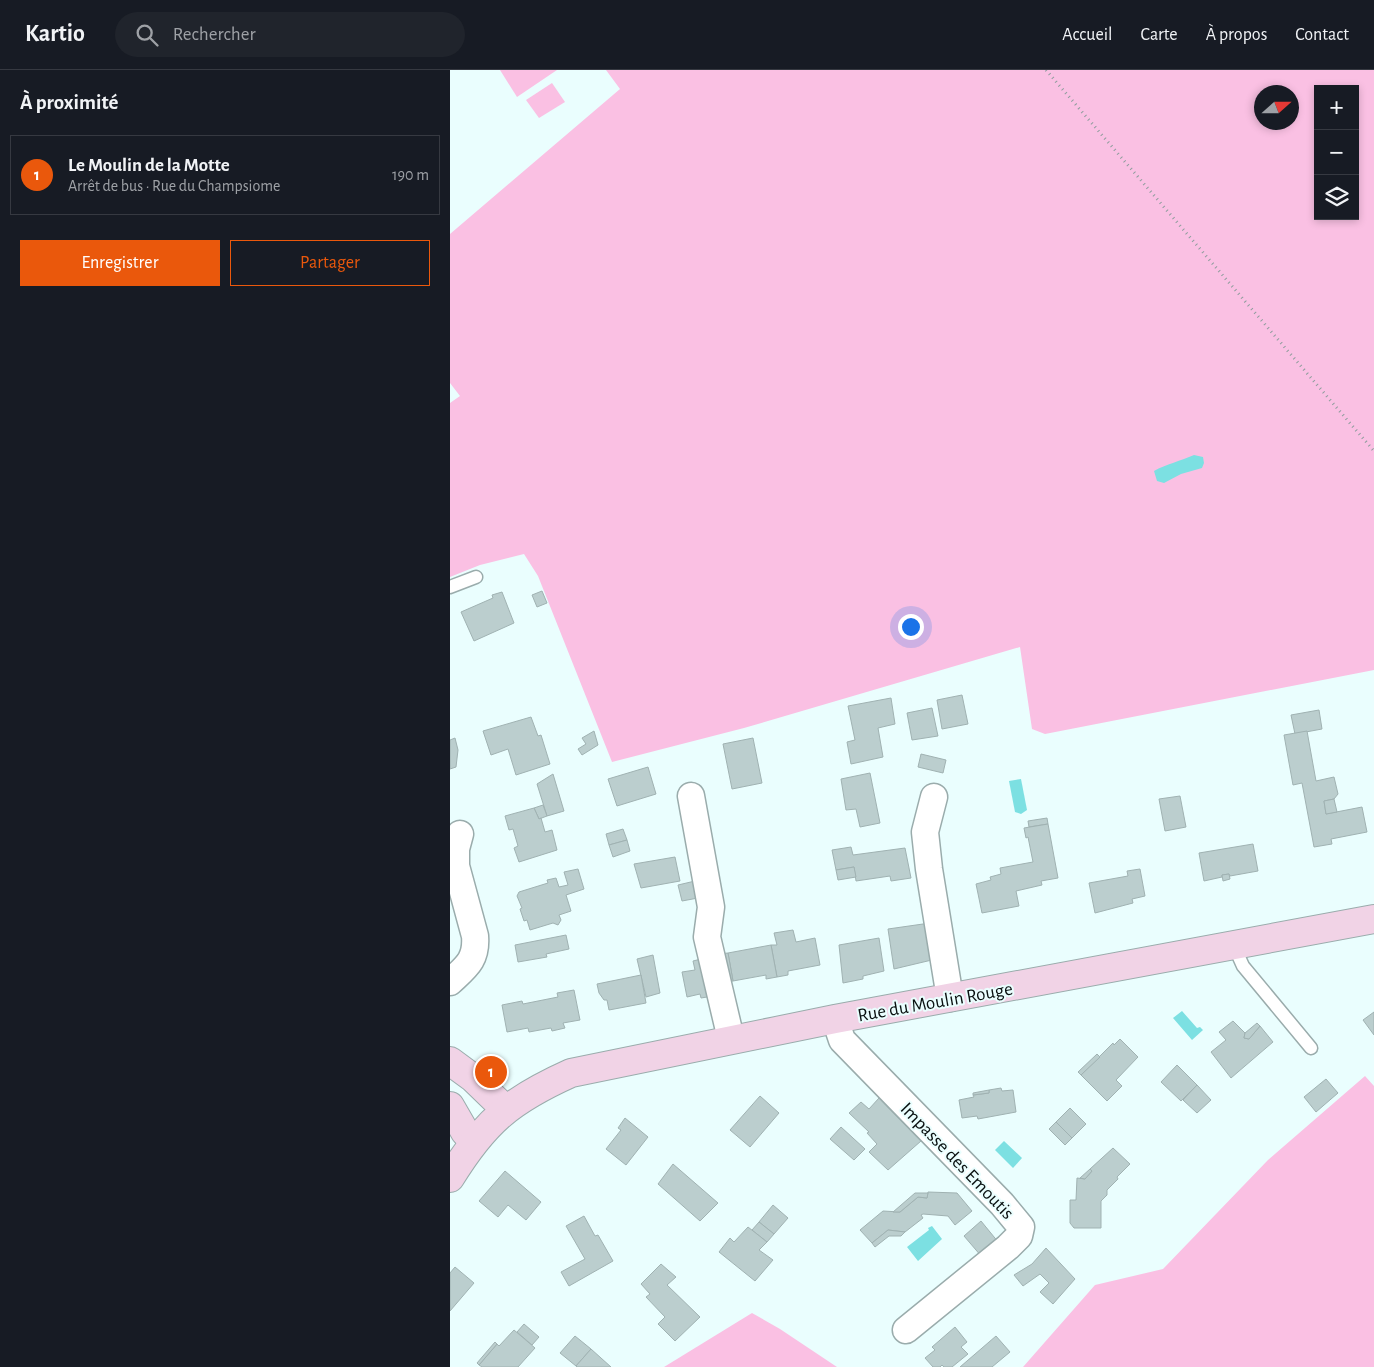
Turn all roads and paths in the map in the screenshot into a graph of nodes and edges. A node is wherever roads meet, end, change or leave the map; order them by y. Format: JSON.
{"nodes":[{"id":1,"x":1046,"y":70,"type":"edge"},
{"id":2,"x":1374,"y":451,"type":"edge"},
{"id":3,"x":476,"y":577,"type":"dead end"},
{"id":4,"x":450,"y":587,"type":"edge"},
{"id":5,"x":691,"y":796,"type":"dead end"},
{"id":6,"x":934,"y":797,"type":"dead end"},
{"id":7,"x":460,"y":834,"type":"dead end"},
{"id":8,"x":1374,"y":919,"type":"edge"},
{"id":9,"x":1234,"y":946,"type":"junction"},
{"id":10,"x":450,"y":982,"type":"edge"},
{"id":11,"x":950,"y":998,"type":"junction"},
{"id":12,"x":835,"y":1019,"type":"junction"},
{"id":13,"x":731,"y":1039,"type":"junction"},
{"id":14,"x":1312,"y":1048,"type":"dead end"},
{"id":15,"x":450,"y":1061,"type":"edge"},
{"id":16,"x":450,"y":1106,"type":"edge"},
{"id":17,"x":505,"y":1109,"type":"junction"},
{"id":18,"x":474,"y":1142,"type":"junction"},
{"id":19,"x":450,"y":1178,"type":"edge"},
{"id":20,"x":906,"y":1330,"type":"dead end"}],
"edges":[{"from":1,"to":2,"type":"path"},
{"from":3,"to":4,"type":"lane"},
{"from":5,"to":13,"type":"street"},
{"from":6,"to":11,"type":"street"},
{"from":7,"to":10,"type":"street"},
{"from":8,"to":9,"type":"street","name":"Rue du Moulin Rouge"},
{"from":9,"to":11,"type":"street","name":"Rue du Moulin Rouge"},
{"from":9,"to":14,"type":"lane"},
{"from":11,"to":12,"type":"street","name":"Rue du Moulin Rouge"},
{"from":12,"to":13,"type":"street","name":"Rue du Moulin Rouge"},
{"from":12,"to":20,"type":"street","name":"Impasse des Emoutis"},
{"from":13,"to":17,"type":"street","name":"Rue du Moulin Rouge"},
{"from":15,"to":17,"type":"street"},
{"from":16,"to":18,"type":"street"},
{"from":17,"to":18,"type":"street","name":"Rue du Moulin Rouge"},
{"from":18,"to":19,"type":"street","name":"Rue du Moulin Rouge"}]}
